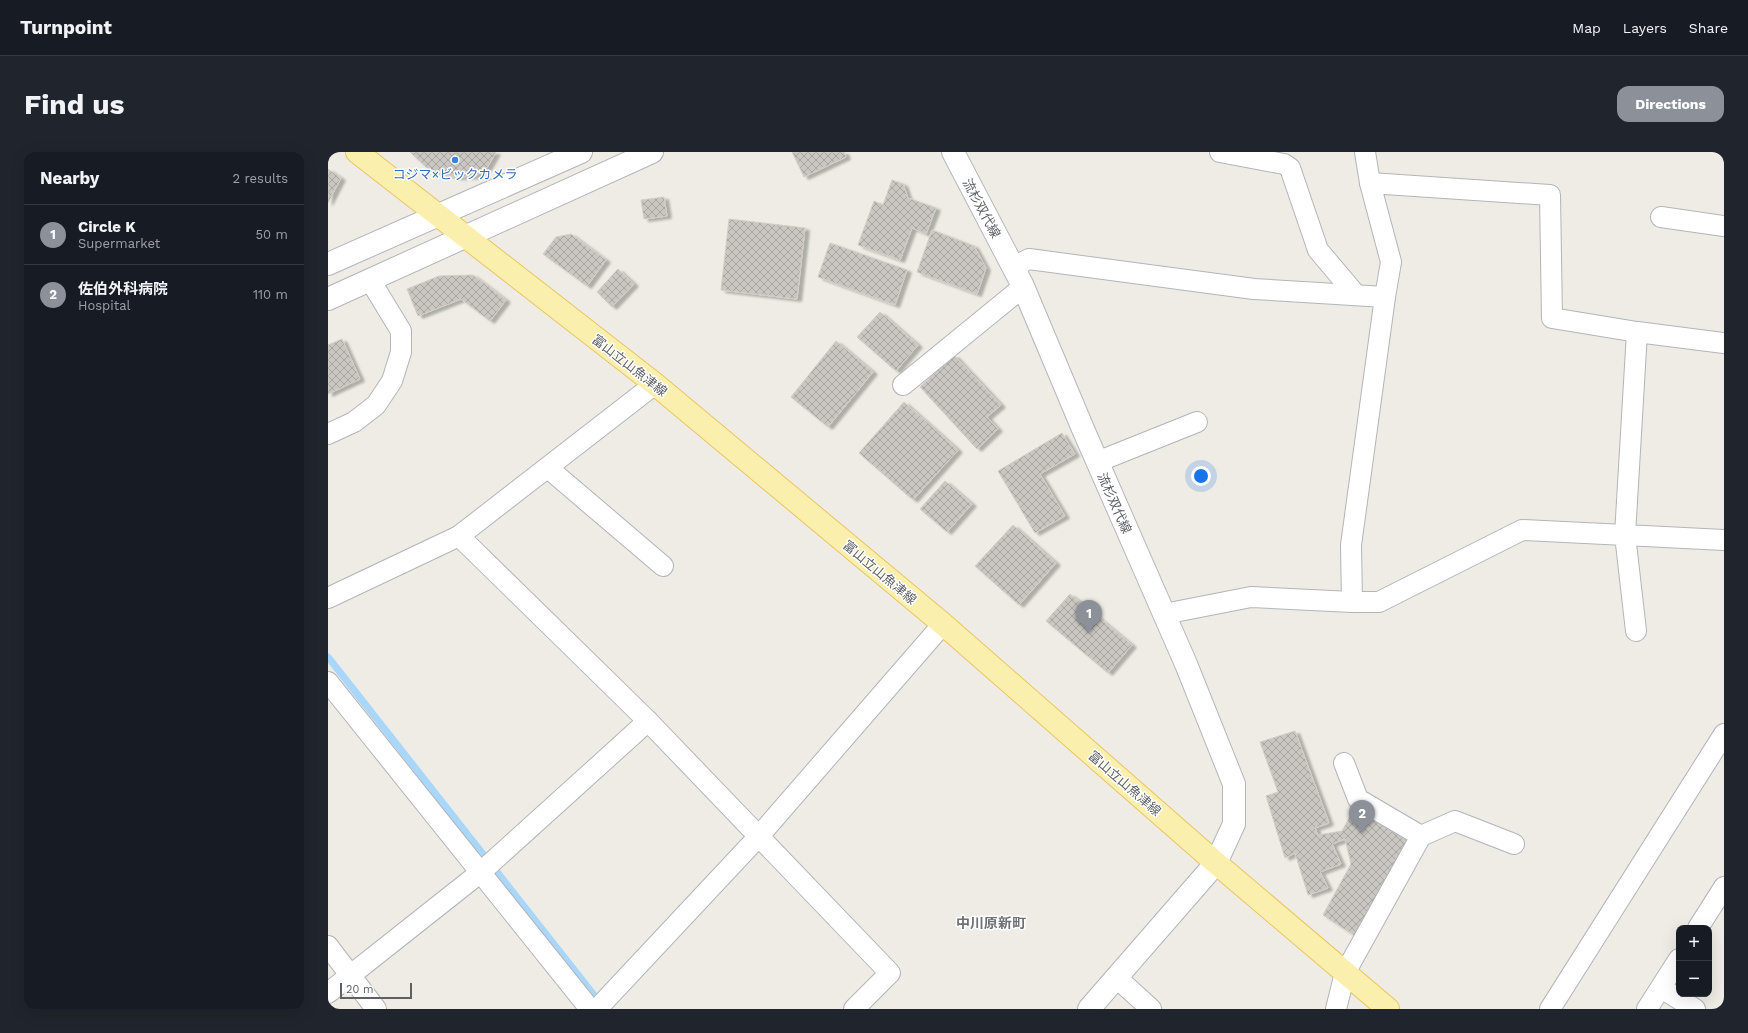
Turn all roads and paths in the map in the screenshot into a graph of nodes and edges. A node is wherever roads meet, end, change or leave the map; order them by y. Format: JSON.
{"nodes":[{"id":1,"x":356,"y":152,"type":"edge"},
{"id":2,"x":582,"y":152,"type":"edge"},
{"id":3,"x":652,"y":152,"type":"edge"},
{"id":4,"x":952,"y":152,"type":"edge"},
{"id":5,"x":1220,"y":152,"type":"edge"},
{"id":6,"x":1365,"y":152,"type":"edge"},
{"id":7,"x":1370,"y":183,"type":"junction"},
{"id":8,"x":436,"y":216,"type":"junction"},
{"id":9,"x":1661,"y":217,"type":"dead end"},
{"id":10,"x":1724,"y":226,"type":"edge"},
{"id":11,"x":465,"y":236,"type":"junction"},
{"id":12,"x":328,"y":264,"type":"edge"},
{"id":13,"x":1013,"y":267,"type":"junction"},
{"id":14,"x":370,"y":280,"type":"junction"},
{"id":15,"x":1023,"y":288,"type":"junction"},
{"id":16,"x":1356,"y":295,"type":"junction"},
{"id":17,"x":1385,"y":297,"type":"junction"},
{"id":18,"x":328,"y":299,"type":"edge"},
{"id":19,"x":1637,"y":332,"type":"junction"},
{"id":20,"x":1724,"y":343,"type":"edge"},
{"id":21,"x":655,"y":384,"type":"junction"},
{"id":22,"x":903,"y":385,"type":"dead end"},
{"id":23,"x":1197,"y":422,"type":"dead end"},
{"id":24,"x":328,"y":434,"type":"edge"},
{"id":25,"x":1097,"y":462,"type":"junction"},
{"id":26,"x":548,"y":468,"type":"junction"},
{"id":27,"x":1625,"y":535,"type":"junction"},
{"id":28,"x":460,"y":536,"type":"junction"},
{"id":29,"x":1724,"y":540,"type":"edge"},
{"id":30,"x":663,"y":566,"type":"dead end"},
{"id":31,"x":328,"y":598,"type":"edge"},
{"id":32,"x":1352,"y":602,"type":"junction"},
{"id":33,"x":1164,"y":614,"type":"junction"},
{"id":34,"x":943,"y":624,"type":"junction"},
{"id":35,"x":1636,"y":631,"type":"dead end"},
{"id":36,"x":328,"y":682,"type":"edge"},
{"id":37,"x":648,"y":720,"type":"junction"},
{"id":38,"x":1723,"y":738,"type":"edge"},
{"id":39,"x":1344,"y":763,"type":"dead end"},
{"id":40,"x":759,"y":836,"type":"junction"},
{"id":41,"x":1420,"y":836,"type":"junction"},
{"id":42,"x":1514,"y":844,"type":"dead end"},
{"id":43,"x":1216,"y":863,"type":"junction"},
{"id":44,"x":481,"y":872,"type":"junction"},
{"id":45,"x":1724,"y":887,"type":"edge"},
{"id":46,"x":1700,"y":925,"type":"edge"},
{"id":47,"x":328,"y":946,"type":"edge"},
{"id":48,"x":1678,"y":961,"type":"edge"},
{"id":49,"x":1345,"y":973,"type":"junction"},
{"id":50,"x":351,"y":976,"type":"junction"},
{"id":51,"x":1117,"y":978,"type":"junction"},
{"id":52,"x":1661,"y":988,"type":"junction"},
{"id":53,"x":328,"y":993,"type":"edge"},
{"id":54,"x":376,"y":1009,"type":"edge"},
{"id":55,"x":590,"y":1009,"type":"edge"},
{"id":56,"x":597,"y":1009,"type":"edge"},
{"id":57,"x":854,"y":1009,"type":"edge"},
{"id":58,"x":1089,"y":1009,"type":"edge"},
{"id":59,"x":1151,"y":1009,"type":"edge"},
{"id":60,"x":1336,"y":1009,"type":"edge"},
{"id":61,"x":1388,"y":1009,"type":"edge"},
{"id":62,"x":1550,"y":1009,"type":"edge"},
{"id":63,"x":1647,"y":1009,"type":"edge"},
{"id":64,"x":1694,"y":1009,"type":"edge"}],
"edges":[{"from":1,"to":8,"type":"main road","name":"富山立山魚津線"},
{"from":2,"to":8,"type":"street"},
{"from":3,"to":11,"type":"street"},
{"from":4,"to":13,"type":"street","name":"流杉双代線"},
{"from":5,"to":16,"type":"street"},
{"from":6,"to":7,"type":"street"},
{"from":7,"to":17,"type":"street"},
{"from":7,"to":19,"type":"street"},
{"from":8,"to":11,"type":"main road","name":"富山立山魚津線"},
{"from":8,"to":12,"type":"street"},
{"from":9,"to":10,"type":"street"},
{"from":11,"to":14,"type":"street"},
{"from":11,"to":21,"type":"main road","name":"富山立山魚津線"},
{"from":13,"to":15,"type":"street","name":"流杉双代線"},
{"from":13,"to":16,"type":"street"},
{"from":14,"to":18,"type":"street"},
{"from":14,"to":24,"type":"street"},
{"from":15,"to":22,"type":"street"},
{"from":15,"to":25,"type":"street","name":"流杉双代線"},
{"from":16,"to":17,"type":"street"},
{"from":17,"to":32,"type":"street"},
{"from":19,"to":20,"type":"street"},
{"from":19,"to":27,"type":"street"},
{"from":21,"to":26,"type":"street"},
{"from":21,"to":34,"type":"main road","name":"富山立山魚津線"},
{"from":23,"to":25,"type":"street"},
{"from":25,"to":33,"type":"street","name":"流杉双代線"},
{"from":26,"to":28,"type":"street"},
{"from":26,"to":30,"type":"street"},
{"from":27,"to":29,"type":"street"},
{"from":27,"to":32,"type":"street"},
{"from":27,"to":35,"type":"street"},
{"from":28,"to":31,"type":"street"},
{"from":28,"to":37,"type":"street"},
{"from":32,"to":33,"type":"street"},
{"from":33,"to":43,"type":"street","name":"流杉双代線"},
{"from":34,"to":40,"type":"street"},
{"from":34,"to":43,"type":"main road","name":"富山立山魚津線"},
{"from":36,"to":44,"type":"street"},
{"from":37,"to":40,"type":"street"},
{"from":37,"to":44,"type":"street"},
{"from":38,"to":62,"type":"street"},
{"from":39,"to":41,"type":"street"},
{"from":40,"to":56,"type":"street"},
{"from":40,"to":57,"type":"street"},
{"from":41,"to":42,"type":"street"},
{"from":41,"to":49,"type":"street"},
{"from":43,"to":49,"type":"main road","name":"富山立山魚津線"},
{"from":43,"to":51,"type":"street","name":"流杉双代線"},
{"from":44,"to":50,"type":"street"},
{"from":44,"to":55,"type":"street"},
{"from":45,"to":46,"type":"street"},
{"from":47,"to":50,"type":"street"},
{"from":48,"to":52,"type":"street"},
{"from":49,"to":60,"type":"street"},
{"from":49,"to":61,"type":"main road","name":"富山立山魚津線"},
{"from":50,"to":53,"type":"street"},
{"from":50,"to":54,"type":"street"},
{"from":51,"to":58,"type":"street","name":"流杉双代線"},
{"from":51,"to":59,"type":"street"},
{"from":52,"to":63,"type":"street"},
{"from":52,"to":64,"type":"street"}]}
